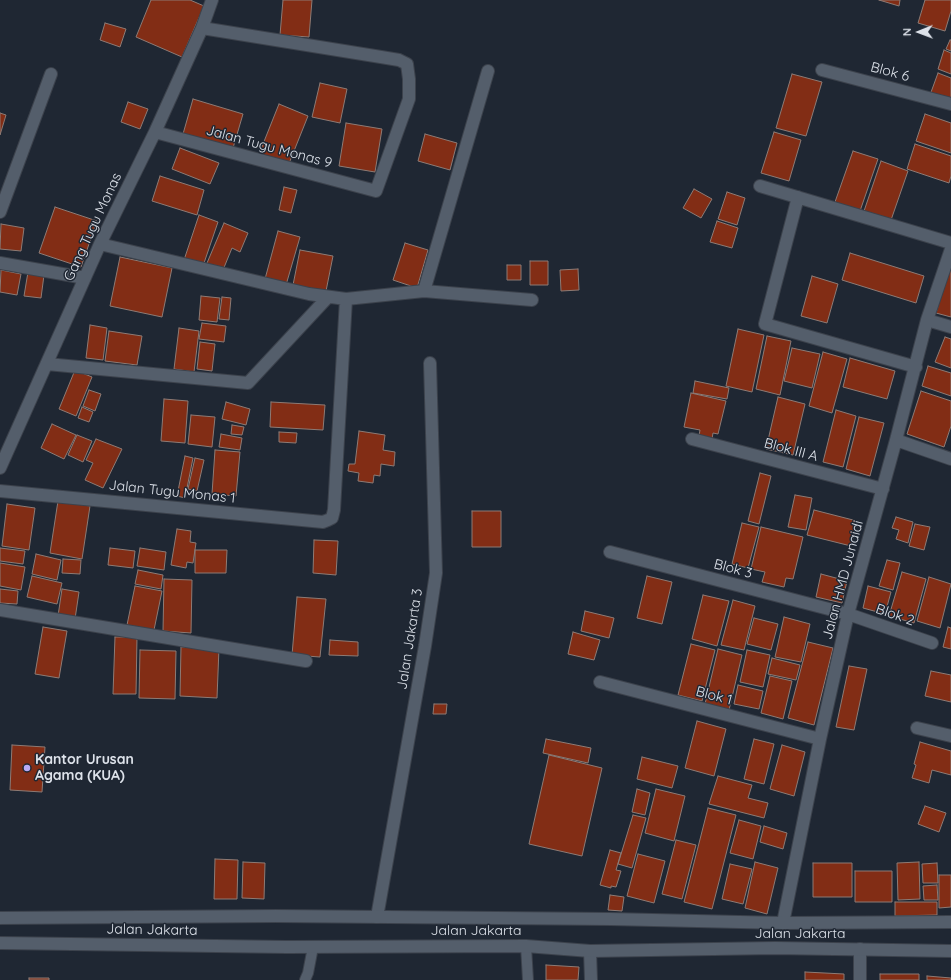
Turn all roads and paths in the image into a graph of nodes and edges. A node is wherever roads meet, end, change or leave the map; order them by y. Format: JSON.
{"nodes":[{"id":1,"x":212,"y":0,"type":"edge"},
{"id":2,"x":202,"y":28,"type":"junction"},
{"id":3,"x":822,"y":70,"type":"dead end"},
{"id":4,"x":488,"y":71,"type":"dead end"},
{"id":5,"x":51,"y":74,"type":"dead end"},
{"id":6,"x":951,"y":104,"type":"edge"},
{"id":7,"x":155,"y":132,"type":"junction"},
{"id":8,"x":760,"y":186,"type":"dead end"},
{"id":9,"x":798,"y":197,"type":"junction"},
{"id":10,"x":0,"y":212,"type":"edge"},
{"id":11,"x":951,"y":243,"type":"edge"},
{"id":12,"x":100,"y":244,"type":"junction"},
{"id":13,"x":951,"y":249,"type":"edge"},
{"id":14,"x":0,"y":263,"type":"edge"},
{"id":15,"x":85,"y":278,"type":"junction"},
{"id":16,"x":424,"y":291,"type":"junction"},
{"id":17,"x":328,"y":297,"type":"junction"},
{"id":18,"x":346,"y":299,"type":"junction"},
{"id":19,"x":532,"y":300,"type":"dead end"},
{"id":20,"x":927,"y":320,"type":"junction"},
{"id":21,"x":951,"y":327,"type":"edge"},
{"id":22,"x":430,"y":363,"type":"dead end"},
{"id":23,"x":47,"y":364,"type":"junction"},
{"id":24,"x":916,"y":366,"type":"junction"},
{"id":25,"x":692,"y":439,"type":"dead end"},
{"id":26,"x":896,"y":440,"type":"junction"},
{"id":27,"x":951,"y":459,"type":"edge"},
{"id":28,"x":0,"y":468,"type":"edge"},
{"id":29,"x":883,"y":489,"type":"junction"},
{"id":30,"x":0,"y":491,"type":"edge"},
{"id":31,"x":610,"y":552,"type":"dead end"},
{"id":32,"x":0,"y":610,"type":"edge"},
{"id":33,"x":848,"y":614,"type":"junction"},
{"id":34,"x":932,"y":643,"type":"dead end"},
{"id":35,"x":306,"y":661,"type":"dead end"},
{"id":36,"x":600,"y":682,"type":"dead end"},
{"id":37,"x":917,"y":728,"type":"dead end"},
{"id":38,"x":951,"y":736,"type":"edge"},
{"id":39,"x":820,"y":739,"type":"junction"},
{"id":40,"x":377,"y":917,"type":"junction"},
{"id":41,"x":0,"y":918,"type":"edge"},
{"id":42,"x":951,"y":922,"type":"edge"},
{"id":43,"x":783,"y":923,"type":"junction"},
{"id":44,"x":0,"y":943,"type":"edge"},
{"id":45,"x":526,"y":946,"type":"junction"},
{"id":46,"x":313,"y":947,"type":"junction"},
{"id":47,"x":860,"y":949,"type":"junction"},
{"id":48,"x":951,"y":950,"type":"edge"},
{"id":49,"x":590,"y":951,"type":"junction"},
{"id":50,"x":305,"y":980,"type":"edge"},
{"id":51,"x":528,"y":980,"type":"edge"},
{"id":52,"x":590,"y":980,"type":"edge"},
{"id":53,"x":860,"y":980,"type":"edge"}],
"edges":[{"from":1,"to":2,"type":"street","name":"Gang Tugu Monas"},
{"from":2,"to":7,"type":"street","name":"Gang Tugu Monas"},
{"from":2,"to":7,"type":"street","name":"Jalan Tugu Monas 9"},
{"from":3,"to":6,"type":"street","name":"Blok 6"},
{"from":4,"to":16,"type":"street"},
{"from":5,"to":10,"type":"street"},
{"from":7,"to":12,"type":"street","name":"Gang Tugu Monas"},
{"from":8,"to":9,"type":"street"},
{"from":9,"to":11,"type":"street"},
{"from":9,"to":24,"type":"street"},
{"from":12,"to":15,"type":"street","name":"Gang Tugu Monas"},
{"from":12,"to":17,"type":"street"},
{"from":13,"to":20,"type":"street","name":"Jalan HMD Junaidi"},
{"from":14,"to":15,"type":"street"},
{"from":15,"to":23,"type":"street","name":"Gang Tugu Monas"},
{"from":16,"to":18,"type":"street"},
{"from":16,"to":19,"type":"street"},
{"from":17,"to":18,"type":"street"},
{"from":17,"to":23,"type":"street"},
{"from":18,"to":30,"type":"street","name":"Jalan Tugu Monas 1"},
{"from":20,"to":21,"type":"street"},
{"from":20,"to":24,"type":"street","name":"Jalan HMD Junaidi"},
{"from":22,"to":40,"type":"street","name":"Jalan Jakarta 3"},
{"from":23,"to":28,"type":"street","name":"Gang Tugu Monas"},
{"from":24,"to":26,"type":"street","name":"Jalan HMD Junaidi"},
{"from":25,"to":29,"type":"street","name":"Blok III A"},
{"from":26,"to":27,"type":"street"},
{"from":26,"to":29,"type":"street","name":"Jalan HMD Junaidi"},
{"from":29,"to":33,"type":"street","name":"Jalan HMD Junaidi"},
{"from":31,"to":33,"type":"street","name":"Blok 3"},
{"from":32,"to":35,"type":"street"},
{"from":33,"to":34,"type":"street","name":"Blok 2"},
{"from":33,"to":39,"type":"street","name":"Jalan HMD Junaidi"},
{"from":36,"to":39,"type":"street","name":"Blok 1"},
{"from":37,"to":38,"type":"street"},
{"from":39,"to":43,"type":"street","name":"Jalan HMD Junaidi"},
{"from":40,"to":41,"type":"street","name":"Jalan Jakarta"},
{"from":40,"to":43,"type":"street","name":"Jalan Jakarta"},
{"from":42,"to":43,"type":"street","name":"Jalan Jakarta"},
{"from":44,"to":46,"type":"street","name":"Jalan Jakarta"},
{"from":45,"to":46,"type":"street","name":"Jalan Jakarta"},
{"from":45,"to":49,"type":"street","name":"Jalan Jakarta"},
{"from":45,"to":51,"type":"lane"},
{"from":46,"to":50,"type":"lane"},
{"from":47,"to":48,"type":"street","name":"Jalan Jakarta"},
{"from":47,"to":49,"type":"street","name":"Jalan Jakarta"},
{"from":47,"to":53,"type":"street"},
{"from":49,"to":52,"type":"street"}]}
